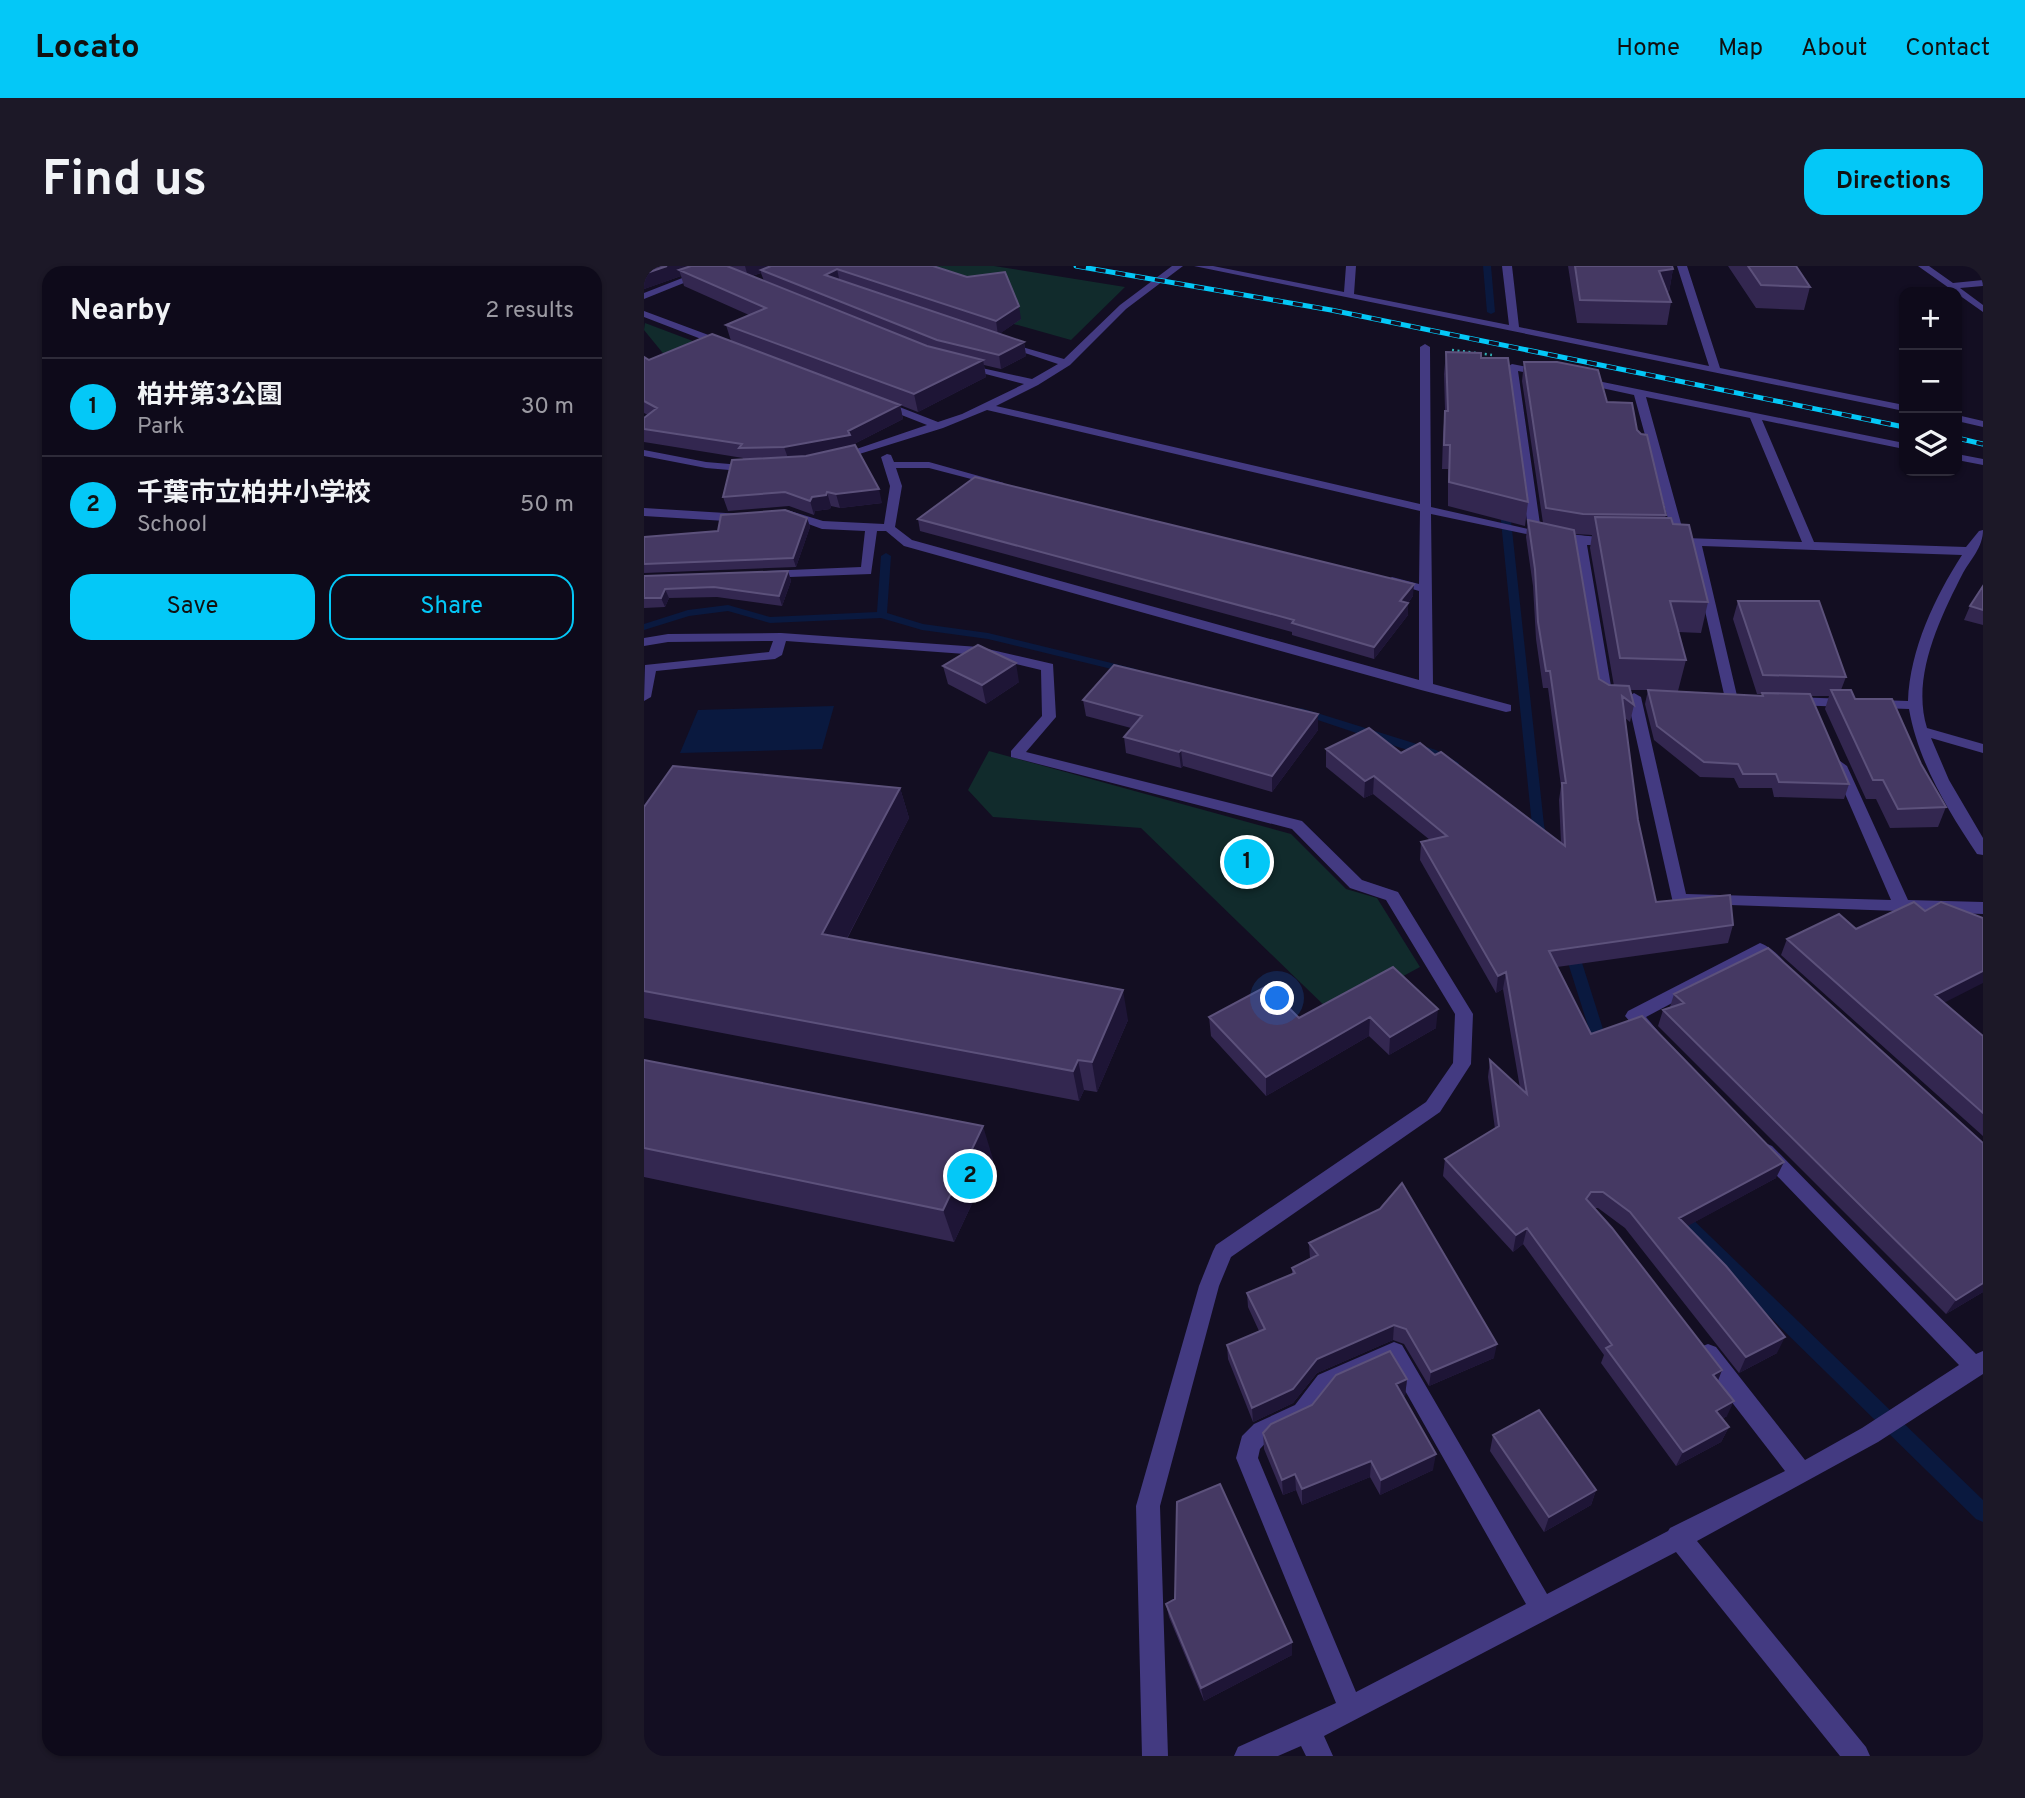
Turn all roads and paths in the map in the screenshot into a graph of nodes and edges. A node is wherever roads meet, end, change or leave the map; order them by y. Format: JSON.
{"nodes":[{"id":1,"x":1178,"y":266,"type":"edge"},
{"id":2,"x":1199,"y":266,"type":"edge"},
{"id":3,"x":1351,"y":266,"type":"edge"},
{"id":4,"x":1507,"y":266,"type":"edge"},
{"id":5,"x":1682,"y":266,"type":"edge"},
{"id":6,"x":1923,"y":266,"type":"edge"},
{"id":7,"x":714,"y":267,"type":"edge"},
{"id":8,"x":730,"y":275,"type":"edge"},
{"id":9,"x":1983,"y":283,"type":"edge"},
{"id":10,"x":1949,"y":286,"type":"junction"},
{"id":11,"x":1349,"y":295,"type":"junction"},
{"id":12,"x":644,"y":296,"type":"edge"},
{"id":13,"x":1983,"y":309,"type":"edge"},
{"id":14,"x":644,"y":314,"type":"edge"},
{"id":15,"x":1514,"y":328,"type":"junction"},
{"id":16,"x":990,"y":338,"type":"edge"},
{"id":17,"x":1425,"y":347,"type":"dead end"},
{"id":18,"x":734,"y":348,"type":"edge"},
{"id":19,"x":948,"y":361,"type":"edge"},
{"id":20,"x":1066,"y":363,"type":"junction"},
{"id":21,"x":1715,"y":369,"type":"junction"},
{"id":22,"x":1550,"y":374,"type":"edge"},
{"id":23,"x":1563,"y":377,"type":"edge"},
{"id":24,"x":1034,"y":383,"type":"junction"},
{"id":25,"x":1639,"y":392,"type":"junction"},
{"id":26,"x":863,"y":397,"type":"edge"},
{"id":27,"x":987,"y":407,"type":"junction"},
{"id":28,"x":1899,"y":407,"type":"edge"},
{"id":29,"x":1754,"y":415,"type":"junction"},
{"id":30,"x":1962,"y":419,"type":"edge"},
{"id":31,"x":1983,"y":424,"type":"edge"},
{"id":32,"x":939,"y":426,"type":"junction"},
{"id":33,"x":1899,"y":445,"type":"edge"},
{"id":34,"x":880,"y":446,"type":"junction"},
{"id":35,"x":644,"y":453,"type":"edge"},
{"id":36,"x":1962,"y":458,"type":"edge"},
{"id":37,"x":824,"y":461,"type":"edge"},
{"id":38,"x":1983,"y":462,"type":"edge"},
{"id":39,"x":892,"y":465,"type":"junction"},
{"id":40,"x":764,"y":469,"type":"edge"},
{"id":41,"x":1009,"y":485,"type":"edge"},
{"id":42,"x":1425,"y":508,"type":"junction"},
{"id":43,"x":644,"y":512,"type":"edge"},
{"id":44,"x":776,"y":515,"type":"edge"},
{"id":45,"x":750,"y":518,"type":"edge"},
{"id":46,"x":889,"y":528,"type":"junction"},
{"id":47,"x":871,"y":529,"type":"junction"},
{"id":48,"x":1535,"y":533,"type":"junction"},
{"id":49,"x":1983,"y":534,"type":"edge"},
{"id":50,"x":1580,"y":541,"type":"junction"},
{"id":51,"x":1630,"y":541,"type":"edge"},
{"id":52,"x":1655,"y":541,"type":"edge"},
{"id":53,"x":1680,"y":541,"type":"junction"},
{"id":54,"x":1695,"y":542,"type":"junction"},
{"id":55,"x":1810,"y":544,"type":"junction"},
{"id":56,"x":1967,"y":551,"type":"junction"},
{"id":57,"x":755,"y":575,"type":"edge"},
{"id":58,"x":1385,"y":579,"type":"edge"},
{"id":59,"x":1425,"y":589,"type":"junction"},
{"id":60,"x":781,"y":637,"type":"junction"},
{"id":61,"x":644,"y":642,"type":"edge"},
{"id":62,"x":1426,"y":687,"type":"junction"},
{"id":63,"x":644,"y":696,"type":"edge"},
{"id":64,"x":1731,"y":700,"type":"edge"},
{"id":65,"x":1771,"y":701,"type":"edge"},
{"id":66,"x":1915,"y":705,"type":"junction"},
{"id":67,"x":1506,"y":708,"type":"dead end"},
{"id":68,"x":1922,"y":731,"type":"junction"},
{"id":69,"x":1983,"y":749,"type":"edge"},
{"id":70,"x":1835,"y":753,"type":"edge"},
{"id":71,"x":1983,"y":850,"type":"edge"},
{"id":72,"x":1902,"y":906,"type":"junction"},
{"id":73,"x":1983,"y":908,"type":"edge"},
{"id":74,"x":1790,"y":977,"type":"edge"},
{"id":75,"x":1663,"y":1046,"type":"edge"},
{"id":76,"x":1751,"y":1136,"type":"edge"},
{"id":77,"x":1692,"y":1334,"type":"edge"},
{"id":78,"x":1979,"y":1364,"type":"edge"},
{"id":79,"x":1802,"y":1474,"type":"junction"},
{"id":80,"x":1678,"y":1536,"type":"junction"},
{"id":81,"x":1542,"y":1608,"type":"junction"},
{"id":82,"x":1351,"y":1709,"type":"junction"},
{"id":83,"x":1307,"y":1731,"type":"junction"},
{"id":84,"x":1155,"y":1756,"type":"edge"},
{"id":85,"x":1247,"y":1756,"type":"edge"},
{"id":86,"x":1320,"y":1756,"type":"edge"},
{"id":87,"x":1857,"y":1756,"type":"edge"}],
"edges":[{"from":1,"to":20,"type":"street"},
{"from":2,"to":11,"type":"street"},
{"from":3,"to":11,"type":"street"},
{"from":4,"to":15,"type":"street"},
{"from":5,"to":21,"type":"street"},
{"from":6,"to":10,"type":"street"},
{"from":7,"to":8,"type":"street"},
{"from":7,"to":12,"type":"street"},
{"from":9,"to":10,"type":"street"},
{"from":10,"to":13,"type":"street"},
{"from":11,"to":15,"type":"street"},
{"from":14,"to":18,"type":"street"},
{"from":15,"to":21,"type":"street"},
{"from":16,"to":20,"type":"street"},
{"from":17,"to":42,"type":"street"},
{"from":19,"to":24,"type":"street"},
{"from":20,"to":24,"type":"street"},
{"from":21,"to":28,"type":"street"},
{"from":22,"to":48,"type":"street"},
{"from":23,"to":25,"type":"street"},
{"from":24,"to":27,"type":"street"},
{"from":25,"to":29,"type":"street"},
{"from":25,"to":53,"type":"street"},
{"from":26,"to":32,"type":"street"},
{"from":27,"to":32,"type":"street"},
{"from":27,"to":42,"type":"street"},
{"from":29,"to":33,"type":"street"},
{"from":29,"to":55,"type":"street"},
{"from":30,"to":31,"type":"street"},
{"from":32,"to":34,"type":"street"},
{"from":34,"to":37,"type":"street"},
{"from":34,"to":39,"type":"street"},
{"from":35,"to":40,"type":"street"},
{"from":36,"to":38,"type":"street"},
{"from":39,"to":41,"type":"street"},
{"from":39,"to":46,"type":"street"},
{"from":42,"to":48,"type":"street"},
{"from":42,"to":59,"type":"street"},
{"from":43,"to":45,"type":"street"},
{"from":44,"to":47,"type":"street"},
{"from":46,"to":47,"type":"street"},
{"from":46,"to":62,"type":"street"},
{"from":47,"to":57,"type":"street"},
{"from":48,"to":50,"type":"street"},
{"from":49,"to":56,"type":"street"},
{"from":50,"to":51,"type":"street"},
{"from":50,"to":72,"type":"street"},
{"from":52,"to":53,"type":"street"},
{"from":53,"to":54,"type":"street"},
{"from":54,"to":55,"type":"street"},
{"from":54,"to":64,"type":"street"},
{"from":55,"to":56,"type":"street"},
{"from":56,"to":66,"type":"street"},
{"from":58,"to":59,"type":"street"},
{"from":59,"to":62,"type":"street"},
{"from":60,"to":61,"type":"street"},
{"from":60,"to":63,"type":"street"},
{"from":60,"to":84,"type":"street"},
{"from":62,"to":67,"type":"street"},
{"from":65,"to":66,"type":"street"},
{"from":66,"to":68,"type":"street"},
{"from":68,"to":69,"type":"street"},
{"from":68,"to":71,"type":"street"},
{"from":70,"to":72,"type":"street"},
{"from":72,"to":73,"type":"street"},
{"from":74,"to":75,"type":"street"},
{"from":76,"to":78,"type":"street"},
{"from":77,"to":79,"type":"street"},
{"from":78,"to":79,"type":"street"},
{"from":79,"to":80,"type":"street"},
{"from":80,"to":81,"type":"street"},
{"from":80,"to":87,"type":"street"},
{"from":81,"to":82,"type":"street"},
{"from":81,"to":82,"type":"street"},
{"from":82,"to":83,"type":"street"},
{"from":83,"to":85,"type":"street"},
{"from":83,"to":86,"type":"street"}]}
